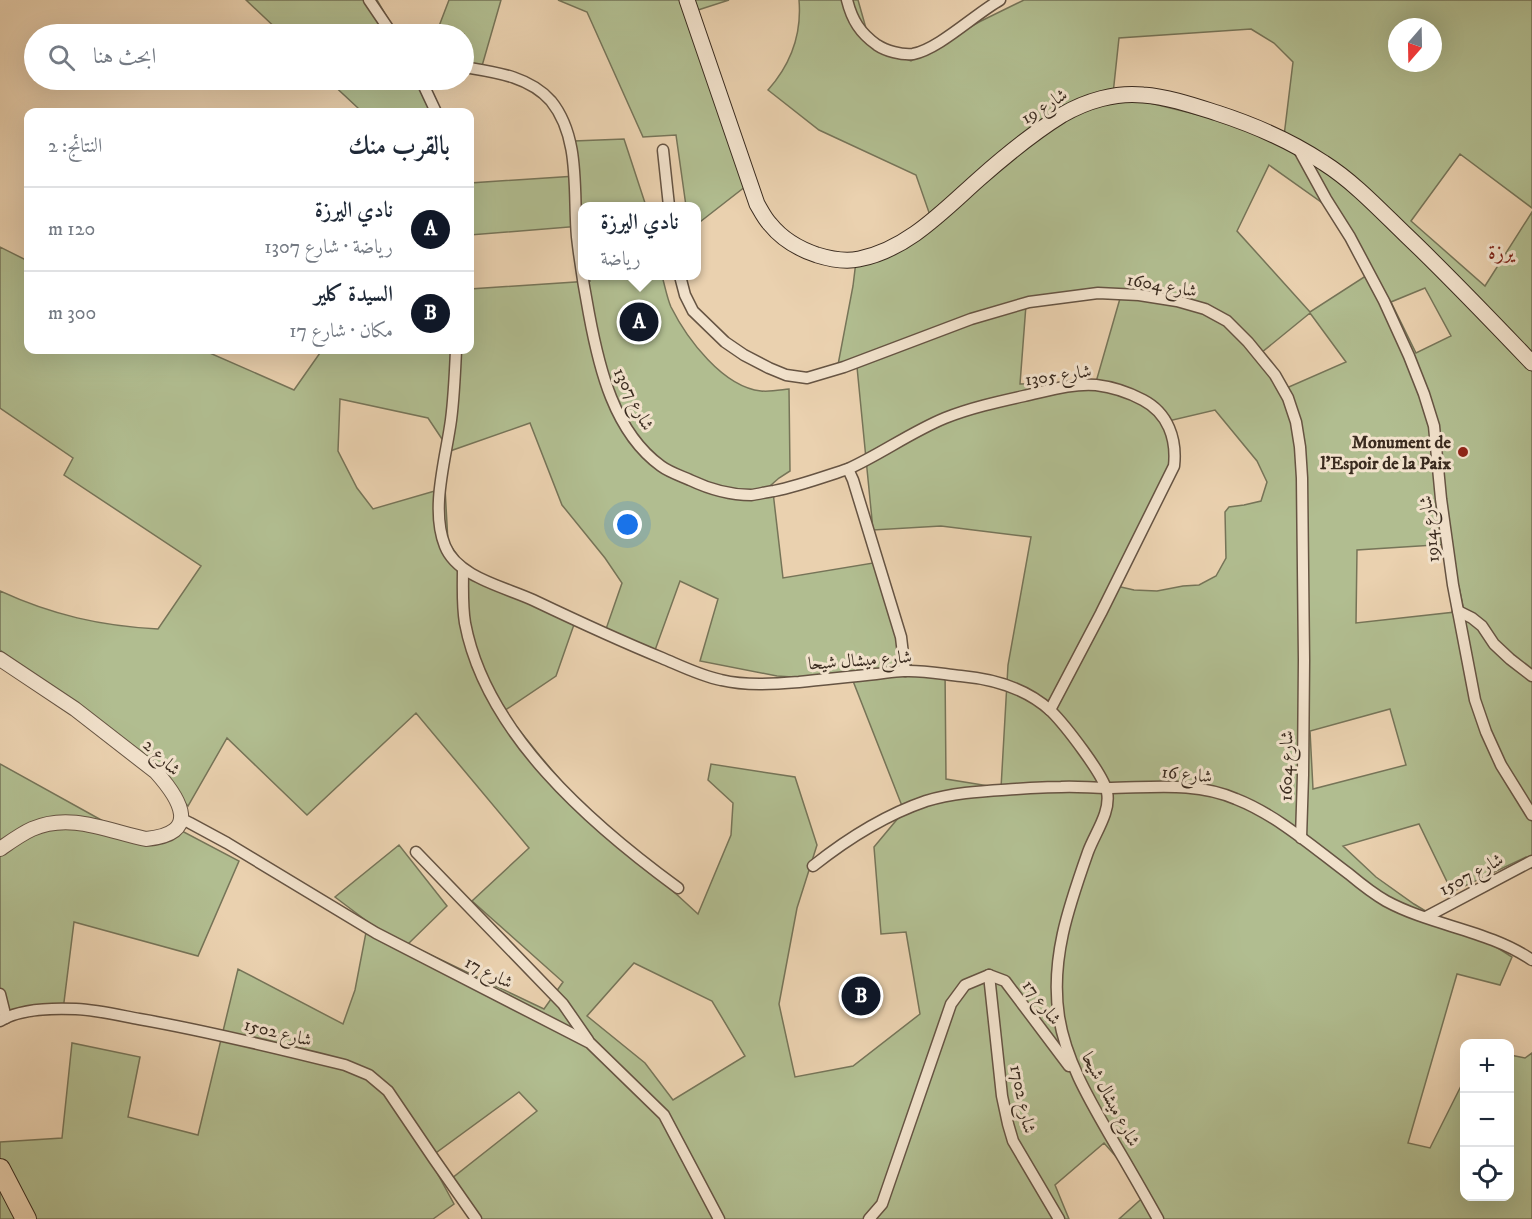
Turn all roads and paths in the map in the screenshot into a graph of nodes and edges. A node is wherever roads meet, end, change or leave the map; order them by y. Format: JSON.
{"nodes":[{"id":1,"x":369,"y":0,"type":"edge"},
{"id":2,"x":687,"y":0,"type":"edge"},
{"id":3,"x":847,"y":0,"type":"edge"},
{"id":4,"x":1000,"y":0,"type":"edge"},
{"id":5,"x":982,"y":4,"type":"edge"},
{"id":6,"x":385,"y":24,"type":"edge"},
{"id":7,"x":474,"y":69,"type":"edge"},
{"id":8,"x":426,"y":90,"type":"edge"},
{"id":9,"x":434,"y":108,"type":"edge"},
{"id":10,"x":1298,"y":148,"type":"junction"},
{"id":11,"x":663,"y":150,"type":"dead end"},
{"id":12,"x":668,"y":202,"type":"edge"},
{"id":13,"x":578,"y":246,"type":"edge"},
{"id":14,"x":581,"y":280,"type":"edge"},
{"id":15,"x":681,"y":280,"type":"edge"},
{"id":16,"x":456,"y":354,"type":"edge"},
{"id":17,"x":1532,"y":363,"type":"edge"},
{"id":18,"x":848,"y":469,"type":"junction"},
{"id":19,"x":463,"y":568,"type":"junction"},
{"id":20,"x":1458,"y":611,"type":"junction"},
{"id":21,"x":0,"y":659,"type":"edge"},
{"id":22,"x":905,"y":671,"type":"junction"},
{"id":23,"x":1532,"y":676,"type":"edge"},
{"id":24,"x":1050,"y":710,"type":"junction"},
{"id":25,"x":1107,"y":788,"type":"junction"},
{"id":26,"x":1532,"y":815,"type":"edge"},
{"id":27,"x":182,"y":819,"type":"junction"},
{"id":28,"x":1301,"y":838,"type":"junction"},
{"id":29,"x":0,"y":849,"type":"edge"},
{"id":30,"x":416,"y":852,"type":"dead end"},
{"id":31,"x":1532,"y":861,"type":"edge"},
{"id":32,"x":813,"y":866,"type":"dead end"},
{"id":33,"x":678,"y":888,"type":"dead end"},
{"id":34,"x":1426,"y":917,"type":"junction"},
{"id":35,"x":1530,"y":955,"type":"edge"},
{"id":36,"x":989,"y":975,"type":"junction"},
{"id":37,"x":0,"y":994,"type":"edge"},
{"id":38,"x":3,"y":1020,"type":"edge"},
{"id":39,"x":590,"y":1043,"type":"junction"},
{"id":40,"x":1080,"y":1080,"type":"junction"},
{"id":41,"x":0,"y":1169,"type":"edge"},
{"id":42,"x":26,"y":1219,"type":"edge"},
{"id":43,"x":477,"y":1219,"type":"edge"},
{"id":44,"x":719,"y":1219,"type":"edge"},
{"id":45,"x":869,"y":1219,"type":"edge"},
{"id":46,"x":1059,"y":1219,"type":"edge"},
{"id":47,"x":1158,"y":1219,"type":"edge"}],
"edges":[{"from":1,"to":6,"type":"street"},
{"from":2,"to":10,"type":"main road","name":"شارع 19"},
{"from":3,"to":5,"type":"street"},
{"from":4,"to":5,"type":"street"},
{"from":7,"to":13,"type":"street","name":"شارع 1307"},
{"from":8,"to":9,"type":"street"},
{"from":10,"to":17,"type":"main road","name":"شارع 19"},
{"from":10,"to":20,"type":"street","name":"شارع 1914"},
{"from":11,"to":12,"type":"street"},
{"from":14,"to":18,"type":"street","name":"شارع 1307"},
{"from":15,"to":28,"type":"street","name":"شارع 1604"},
{"from":16,"to":19,"type":"street","name":"شارع ميشال شيحا"},
{"from":18,"to":22,"type":"street"},
{"from":18,"to":24,"type":"street","name":"شارع 1305"},
{"from":19,"to":22,"type":"street","name":"شارع ميشال شيحا"},
{"from":19,"to":33,"type":"street"},
{"from":20,"to":23,"type":"street"},
{"from":20,"to":26,"type":"street","name":"شارع 1914"},
{"from":21,"to":27,"type":"street","name":"شارع 2"},
{"from":22,"to":24,"type":"street","name":"شارع ميشال شيحا"},
{"from":24,"to":25,"type":"street","name":"شارع ميشال شيحا"},
{"from":25,"to":28,"type":"street","name":"شارع 16"},
{"from":25,"to":32,"type":"street","name":"شارع 16"},
{"from":25,"to":40,"type":"street","name":"شارع ميشال شيحا"},
{"from":27,"to":29,"type":"street"},
{"from":27,"to":39,"type":"street","name":"شارع 17"},
{"from":28,"to":34,"type":"street","name":"شارع 16"},
{"from":30,"to":39,"type":"street"},
{"from":31,"to":34,"type":"street","name":"شارع 1507"},
{"from":34,"to":35,"type":"street","name":"شارع 16"},
{"from":36,"to":40,"type":"street","name":"شارع 17"},
{"from":36,"to":45,"type":"street"},
{"from":36,"to":46,"type":"street","name":"شارع 1702"},
{"from":37,"to":38,"type":"street"},
{"from":38,"to":43,"type":"street","name":"شارع 1502"},
{"from":39,"to":44,"type":"street","name":"شارع 17"},
{"from":40,"to":47,"type":"street","name":"شارع ميشال شيحا"},
{"from":41,"to":42,"type":"highway"}]}
